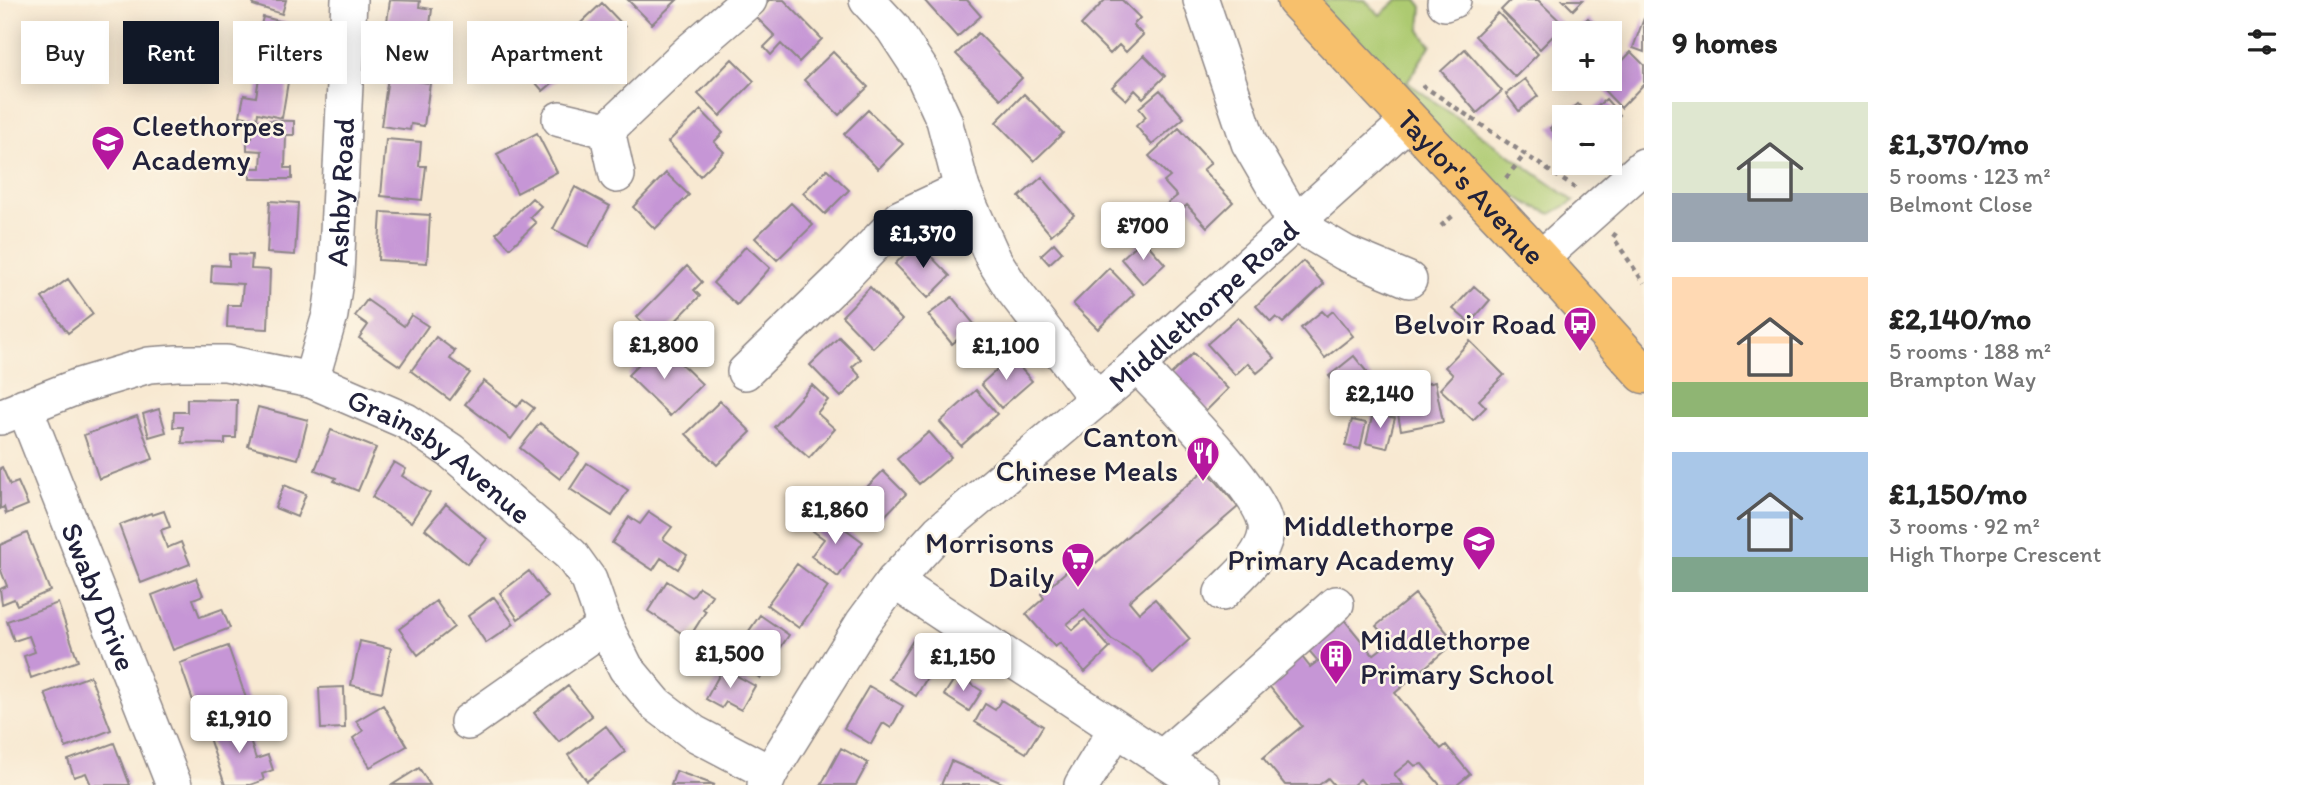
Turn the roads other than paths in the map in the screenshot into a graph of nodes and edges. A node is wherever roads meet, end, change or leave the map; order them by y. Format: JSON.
{"nodes":[{"id":1,"x":349,"y":0,"type":"edge"},
{"id":2,"x":749,"y":0,"type":"edge"},
{"id":3,"x":867,"y":0,"type":"edge"},
{"id":4,"x":1201,"y":0,"type":"edge"},
{"id":5,"x":1296,"y":0,"type":"edge"},
{"id":6,"x":559,"y":119,"type":"dead end"},
{"id":7,"x":1409,"y":120,"type":"junction"},
{"id":8,"x":607,"y":130,"type":"junction"},
{"id":9,"x":1644,"y":166,"type":"edge"},
{"id":10,"x":617,"y":175,"type":"dead end"},
{"id":11,"x":962,"y":189,"type":"junction"},
{"id":12,"x":1296,"y":224,"type":"junction"},
{"id":13,"x":1540,"y":260,"type":"junction"},
{"id":14,"x":1409,"y":280,"type":"dead end"},
{"id":15,"x":1137,"y":365,"type":"junction"},
{"id":16,"x":745,"y":372,"type":"dead end"},
{"id":17,"x":1644,"y":374,"type":"edge"},
{"id":18,"x":311,"y":380,"type":"junction"},
{"id":19,"x":1097,"y":399,"type":"junction"},
{"id":20,"x":12,"y":412,"type":"edge"},
{"id":21,"x":894,"y":581,"type":"junction"},
{"id":22,"x":1222,"y":593,"type":"dead end"},
{"id":23,"x":1336,"y":604,"type":"dead end"},
{"id":24,"x":605,"y":626,"type":"junction"},
{"id":25,"x":468,"y":722,"type":"dead end"},
{"id":26,"x":1116,"y":729,"type":"junction"},
{"id":27,"x":1162,"y":758,"type":"junction"},
{"id":28,"x":767,"y":779,"type":"edge"},
{"id":29,"x":174,"y":785,"type":"edge"},
{"id":30,"x":1082,"y":785,"type":"edge"},
{"id":31,"x":1202,"y":785,"type":"edge"}],
"edges":[{"from":1,"to":18,"type":"street","name":"Ashby Road"},
{"from":2,"to":8,"type":"street"},
{"from":3,"to":11,"type":"street"},
{"from":4,"to":12,"type":"street"},
{"from":5,"to":7,"type":"main road","name":"Taylor's Avenue"},
{"from":6,"to":8,"type":"street"},
{"from":7,"to":12,"type":"street","name":"Middlethorpe Road"},
{"from":7,"to":13,"type":"main road","name":"Taylor's Avenue"},
{"from":8,"to":10,"type":"street"},
{"from":9,"to":13,"type":"street"},
{"from":11,"to":16,"type":"street"},
{"from":11,"to":19,"type":"street"},
{"from":12,"to":14,"type":"street"},
{"from":12,"to":15,"type":"street","name":"Middlethorpe Road"},
{"from":13,"to":17,"type":"main road","name":"Taylor's Avenue"},
{"from":15,"to":19,"type":"street","name":"Middlethorpe Road"},
{"from":15,"to":22,"type":"street"},
{"from":18,"to":20,"type":"street","name":"Grainsby Avenue"},
{"from":18,"to":24,"type":"street","name":"Grainsby Avenue"},
{"from":19,"to":21,"type":"street","name":"Middlethorpe Road"},
{"from":20,"to":29,"type":"street","name":"Swaby Drive"},
{"from":21,"to":26,"type":"street"},
{"from":21,"to":28,"type":"street","name":"Middlethorpe Road"},
{"from":23,"to":27,"type":"street"},
{"from":24,"to":25,"type":"street"},
{"from":24,"to":28,"type":"street","name":"Grainsby Avenue"},
{"from":26,"to":27,"type":"street"},
{"from":26,"to":30,"type":"street"},
{"from":27,"to":31,"type":"street"}]}
